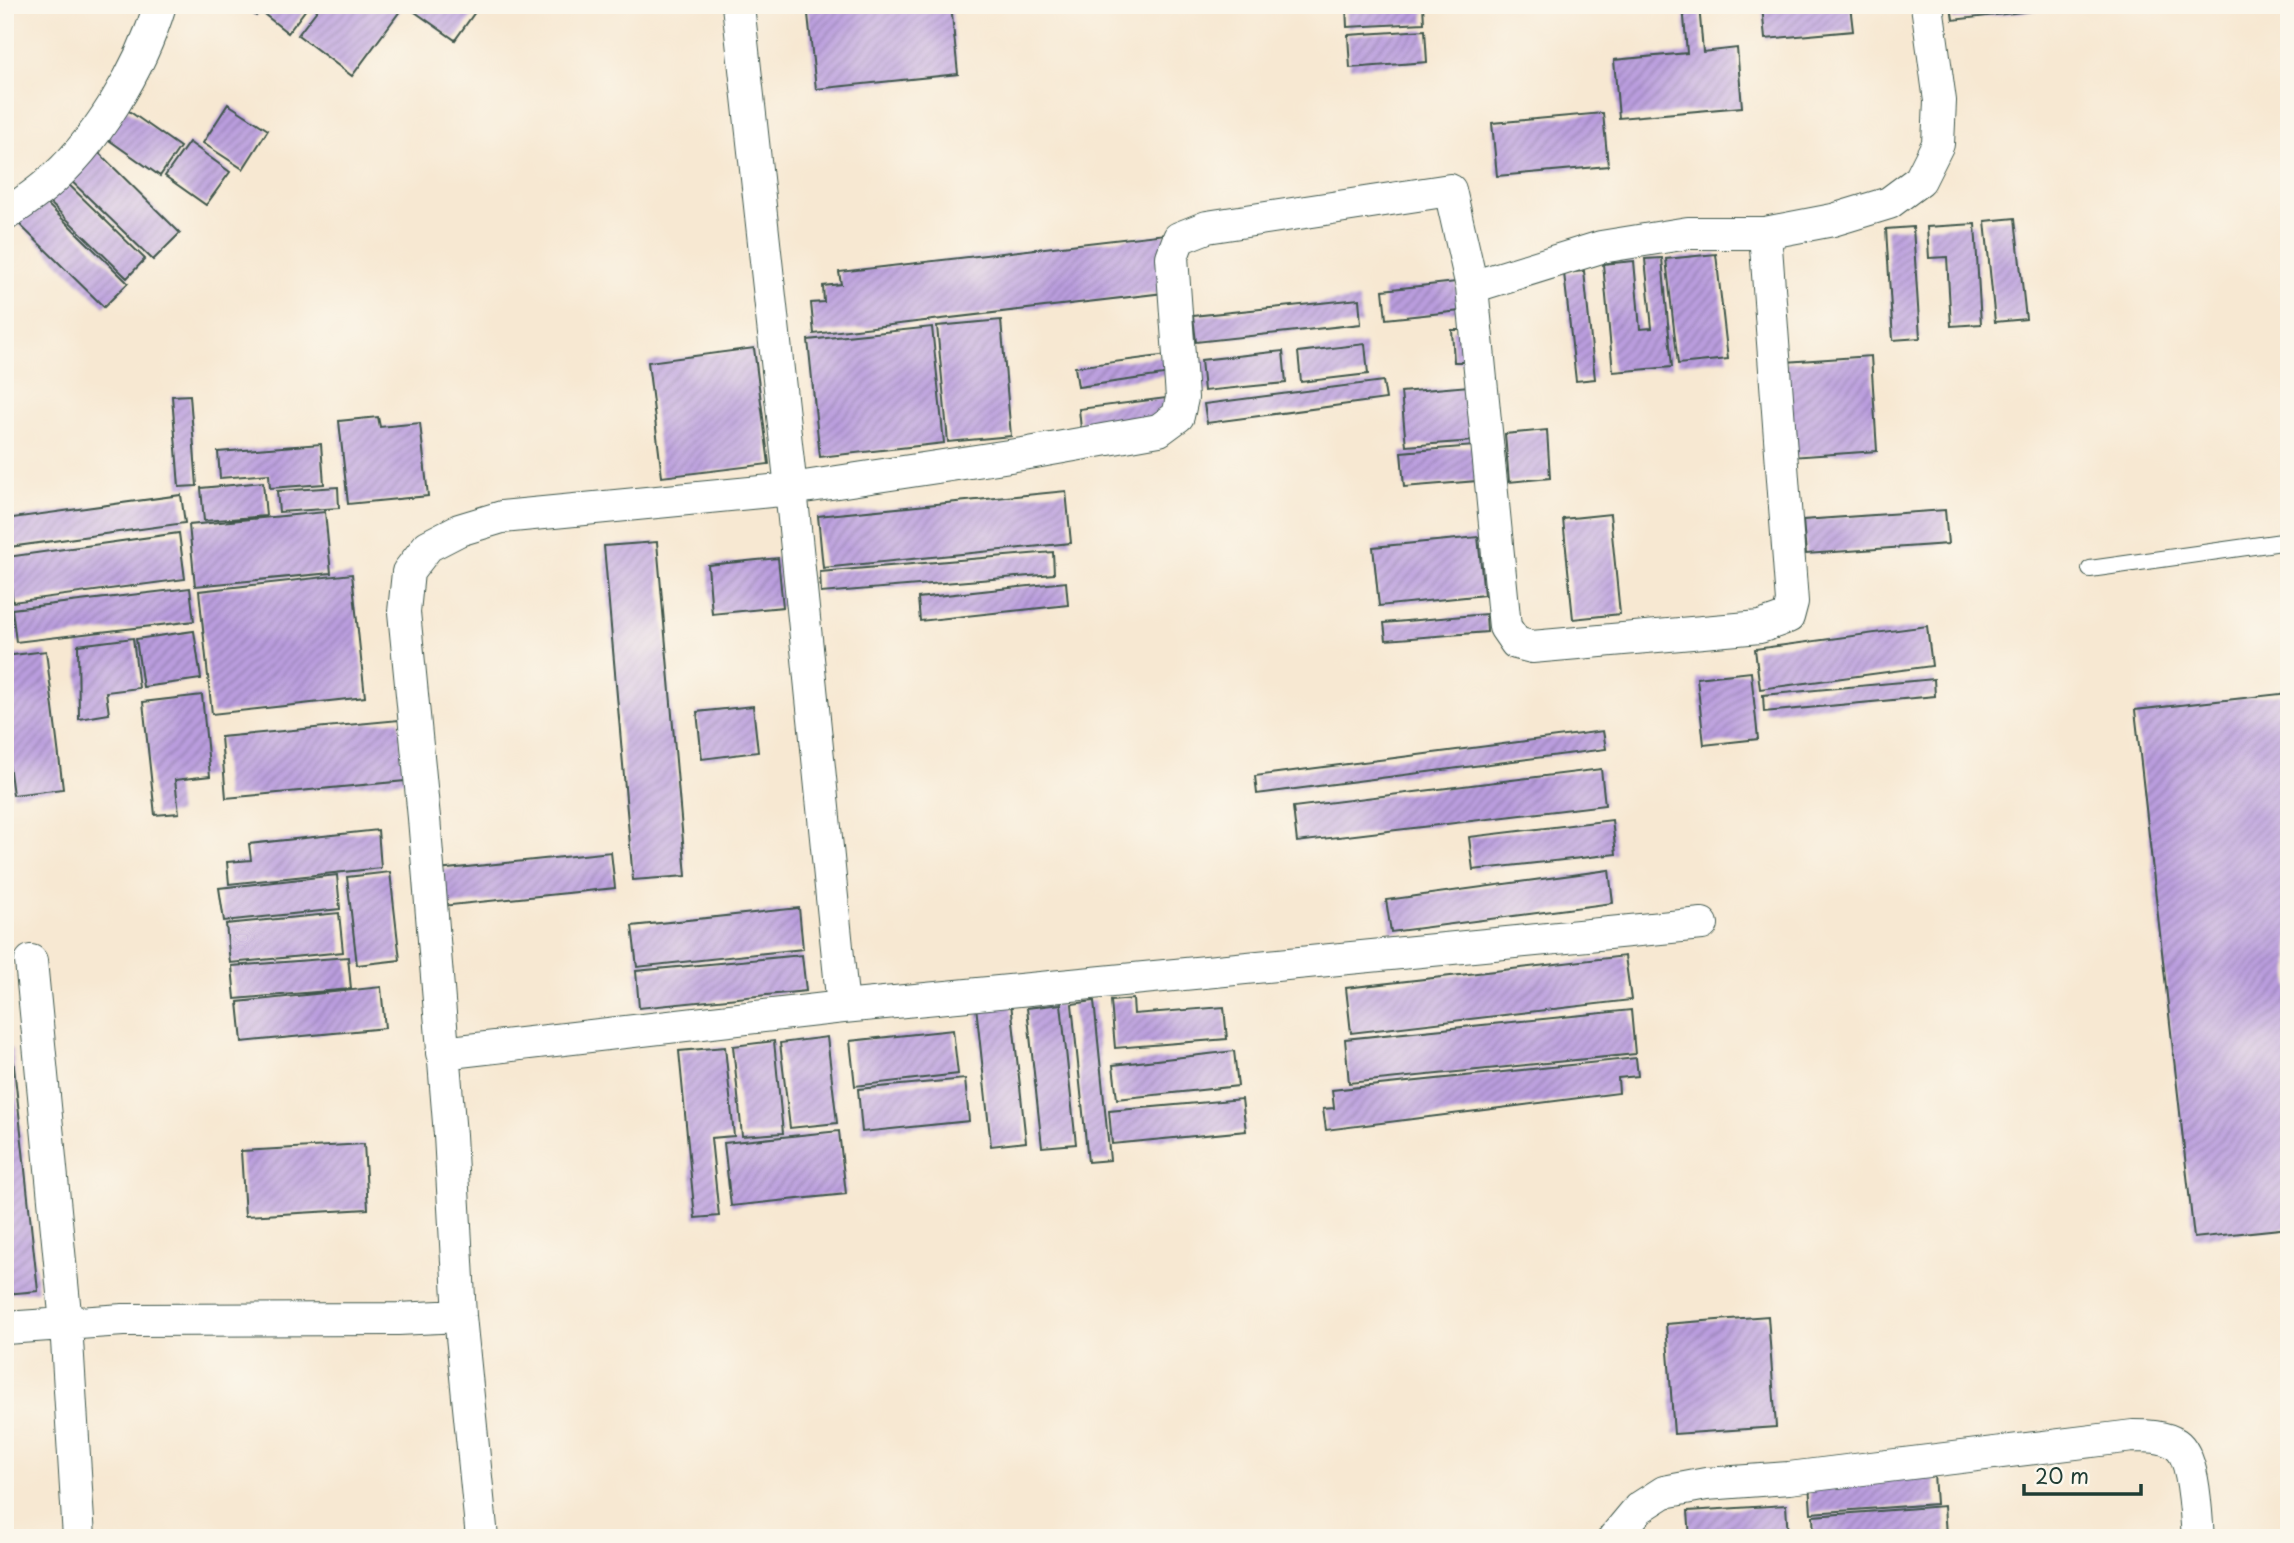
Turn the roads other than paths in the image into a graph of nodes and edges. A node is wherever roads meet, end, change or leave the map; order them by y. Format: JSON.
{"nodes":[{"id":1,"x":160,"y":5,"type":"edge"},
{"id":2,"x":738,"y":5,"type":"edge"},
{"id":3,"x":1927,"y":5,"type":"edge"},
{"id":4,"x":5,"y":215,"type":"edge"},
{"id":5,"x":1765,"y":233,"type":"junction"},
{"id":6,"x":1472,"y":287,"type":"junction"},
{"id":7,"x":791,"y":489,"type":"junction"},
{"id":8,"x":2289,"y":541,"type":"edge"},
{"id":9,"x":2090,"y":569,"type":"dead end"},
{"id":10,"x":1702,"y":924,"type":"dead end"},
{"id":11,"x":31,"y":961,"type":"dead end"},
{"id":12,"x":842,"y":1007,"type":"junction"},
{"id":13,"x":442,"y":1053,"type":"junction"},
{"id":14,"x":460,"y":1316,"type":"junction"},
{"id":15,"x":66,"y":1324,"type":"junction"},
{"id":16,"x":5,"y":1328,"type":"edge"},
{"id":17,"x":79,"y":1538,"type":"edge"},
{"id":18,"x":482,"y":1538,"type":"edge"},
{"id":19,"x":1614,"y":1538,"type":"edge"},
{"id":20,"x":2198,"y":1538,"type":"edge"}],
"edges":[{"from":1,"to":4,"type":"street"},
{"from":2,"to":7,"type":"street"},
{"from":3,"to":5,"type":"street"},
{"from":5,"to":6,"type":"street"},
{"from":5,"to":6,"type":"street"},
{"from":6,"to":7,"type":"street"},
{"from":7,"to":12,"type":"street"},
{"from":7,"to":13,"type":"street"},
{"from":8,"to":9,"type":"lane"},
{"from":10,"to":12,"type":"street"},
{"from":11,"to":15,"type":"street"},
{"from":12,"to":13,"type":"street"},
{"from":13,"to":14,"type":"street"},
{"from":14,"to":15,"type":"street"},
{"from":14,"to":18,"type":"street"},
{"from":15,"to":16,"type":"street"},
{"from":15,"to":17,"type":"street"},
{"from":19,"to":20,"type":"street"}]}
